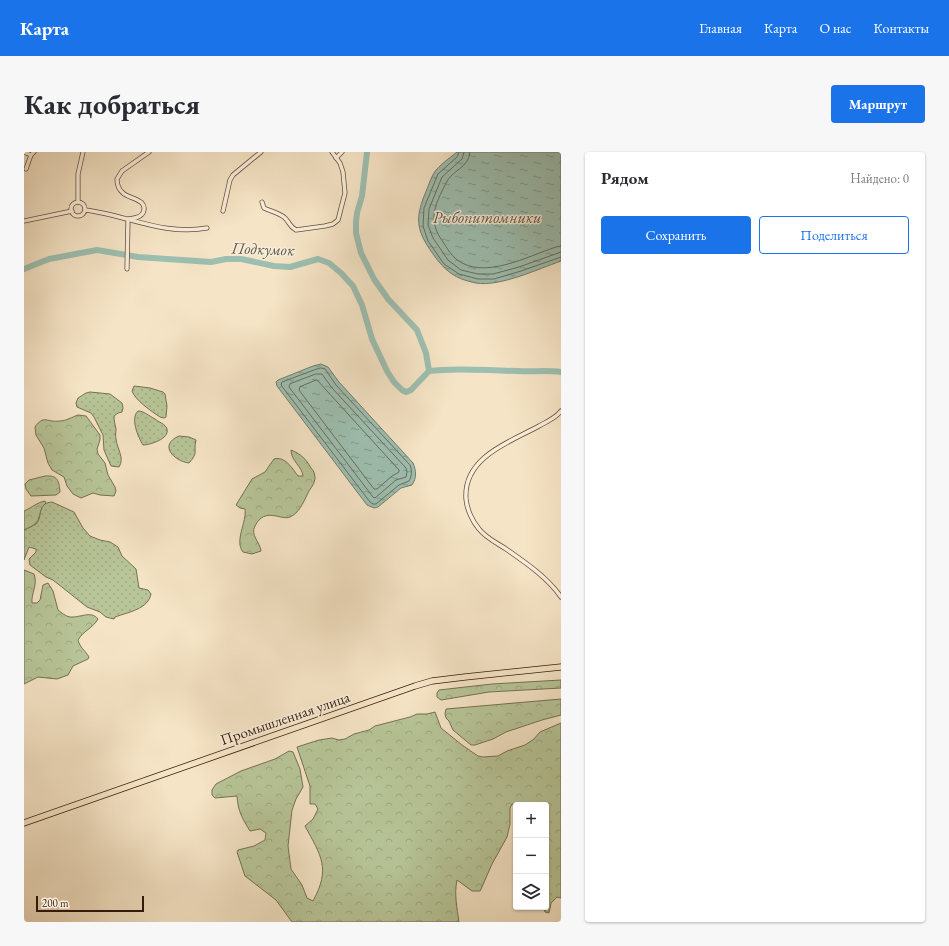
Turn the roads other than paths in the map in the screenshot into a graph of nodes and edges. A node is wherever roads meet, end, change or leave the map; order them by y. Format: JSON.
{"nodes":[{"id":1,"x":24,"y":152,"type":"edge"},
{"id":2,"x":83,"y":152,"type":"edge"},
{"id":3,"x":149,"y":152,"type":"edge"},
{"id":4,"x":261,"y":152,"type":"edge"},
{"id":5,"x":332,"y":152,"type":"edge"},
{"id":6,"x":342,"y":152,"type":"edge"},
{"id":7,"x":32,"y":153,"type":"edge"},
{"id":8,"x":336,"y":158,"type":"junction"},
{"id":9,"x":26,"y":169,"type":"dead end"},
{"id":10,"x":78,"y":202,"type":"junction"},
{"id":11,"x":262,"y":202,"type":"dead end"},
{"id":12,"x":85,"y":210,"type":"junction"},
{"id":13,"x":72,"y":211,"type":"junction"},
{"id":14,"x":223,"y":211,"type":"dead end"},
{"id":15,"x":128,"y":219,"type":"junction"},
{"id":16,"x":24,"y":221,"type":"edge"},
{"id":17,"x":207,"y":228,"type":"dead end"},
{"id":18,"x":126,"y":269,"type":"dead end"},
{"id":19,"x":561,"y":410,"type":"edge"},
{"id":20,"x":561,"y":597,"type":"edge"},
{"id":21,"x":561,"y":667,"type":"edge"},
{"id":22,"x":24,"y":823,"type":"edge"}],
"edges":[{"from":1,"to":7,"type":"street"},
{"from":2,"to":10,"type":"street"},
{"from":3,"to":15,"type":"street"},
{"from":4,"to":14,"type":"street"},
{"from":5,"to":8,"type":"street"},
{"from":6,"to":8,"type":"street"},
{"from":7,"to":9,"type":"street"},
{"from":8,"to":11,"type":"street"},
{"from":10,"to":12,"type":"street"},
{"from":10,"to":13,"type":"street"},
{"from":12,"to":13,"type":"street"},
{"from":12,"to":15,"type":"street"},
{"from":13,"to":16,"type":"street"},
{"from":15,"to":17,"type":"street"},
{"from":15,"to":18,"type":"street"},
{"from":19,"to":20,"type":"street"},
{"from":21,"to":22,"type":"main road","name":"Промышленная улица"}]}
